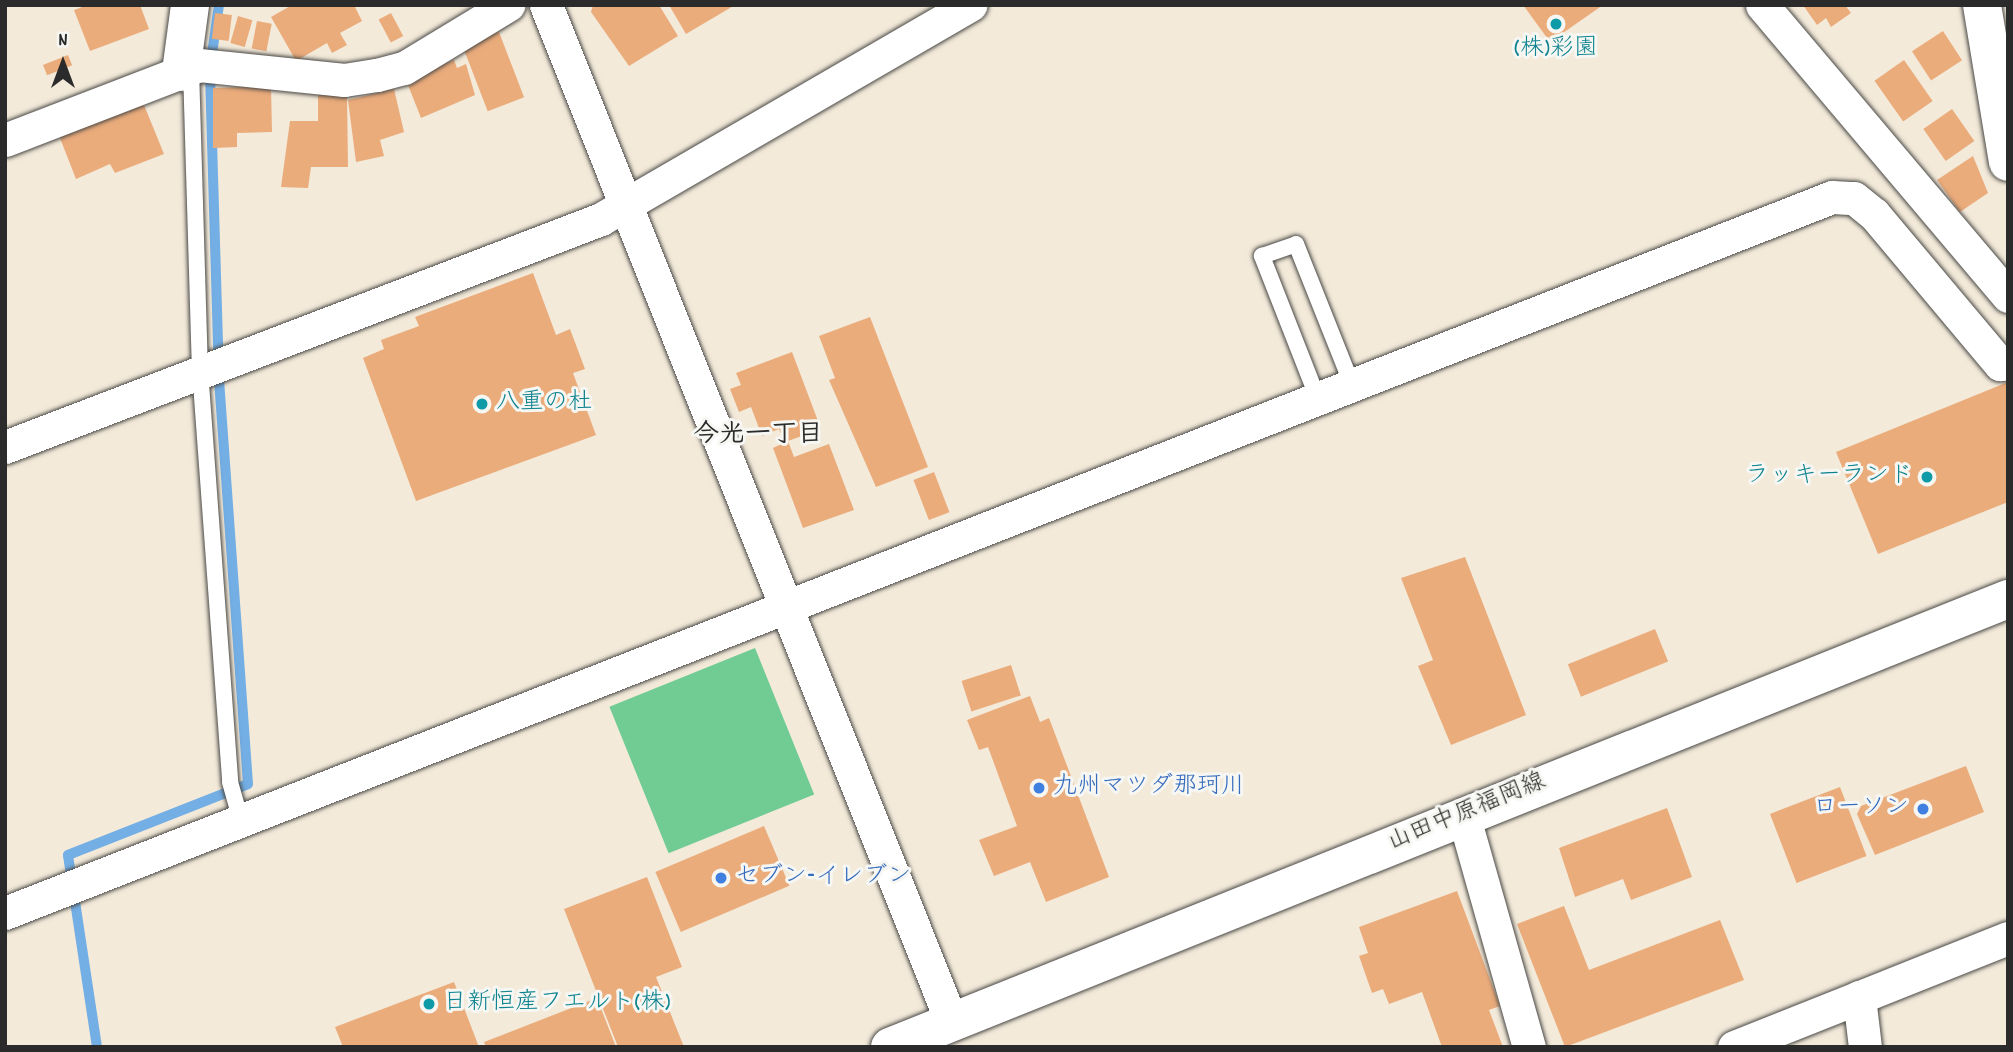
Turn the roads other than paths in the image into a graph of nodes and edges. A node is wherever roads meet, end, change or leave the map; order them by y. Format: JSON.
{"nodes":[{"id":1,"x":190,"y":5,"type":"edge"},
{"id":2,"x":508,"y":5,"type":"edge"},
{"id":3,"x":546,"y":5,"type":"edge"},
{"id":4,"x":970,"y":5,"type":"edge"},
{"id":5,"x":1762,"y":5,"type":"edge"},
{"id":6,"x":1982,"y":5,"type":"edge"},
{"id":7,"x":198,"y":67,"type":"junction"},
{"id":8,"x":5,"y":139,"type":"edge"},
{"id":9,"x":2008,"y":162,"type":"edge"},
{"id":10,"x":626,"y":205,"type":"junction"},
{"id":11,"x":2008,"y":296,"type":"edge"},
{"id":12,"x":2008,"y":363,"type":"edge"},
{"id":13,"x":200,"y":370,"type":"junction"},
{"id":14,"x":1352,"y":385,"type":"junction"},
{"id":15,"x":1318,"y":399,"type":"junction"},
{"id":16,"x":5,"y":447,"type":"edge"},
{"id":17,"x":2008,"y":599,"type":"edge"},
{"id":18,"x":786,"y":607,"type":"junction"},
{"id":19,"x":238,"y":811,"type":"junction"},
{"id":20,"x":1463,"y":814,"type":"junction"},
{"id":21,"x":5,"y":914,"type":"edge"},
{"id":22,"x":2008,"y":938,"type":"edge"},
{"id":23,"x":1859,"y":997,"type":"junction"},
{"id":24,"x":954,"y":1035,"type":"edge"},
{"id":25,"x":890,"y":1047,"type":"edge"},
{"id":26,"x":1528,"y":1047,"type":"edge"},
{"id":27,"x":1734,"y":1047,"type":"edge"},
{"id":28,"x":1866,"y":1047,"type":"edge"}],
"edges":[{"from":1,"to":7,"type":"main road"},
{"from":2,"to":7,"type":"street"},
{"from":3,"to":10,"type":"street"},
{"from":4,"to":10,"type":"street"},
{"from":5,"to":11,"type":"street"},
{"from":6,"to":9,"type":"main road"},
{"from":7,"to":8,"type":"street"},
{"from":7,"to":13,"type":"lane"},
{"from":10,"to":13,"type":"street"},
{"from":10,"to":18,"type":"street"},
{"from":12,"to":14,"type":"street"},
{"from":13,"to":16,"type":"street"},
{"from":13,"to":19,"type":"lane"},
{"from":14,"to":15,"type":"street"},
{"from":14,"to":15,"type":"lane"},
{"from":15,"to":18,"type":"street"},
{"from":17,"to":20,"type":"main road","name":"山田中原福岡線"},
{"from":18,"to":19,"type":"street"},
{"from":18,"to":24,"type":"street"},
{"from":19,"to":21,"type":"street"},
{"from":20,"to":24,"type":"main road","name":"山田中原福岡線"},
{"from":20,"to":26,"type":"street"},
{"from":22,"to":23,"type":"street"},
{"from":23,"to":27,"type":"street"},
{"from":23,"to":28,"type":"street"},
{"from":24,"to":25,"type":"main road","name":"山田中原福岡線"}]}
